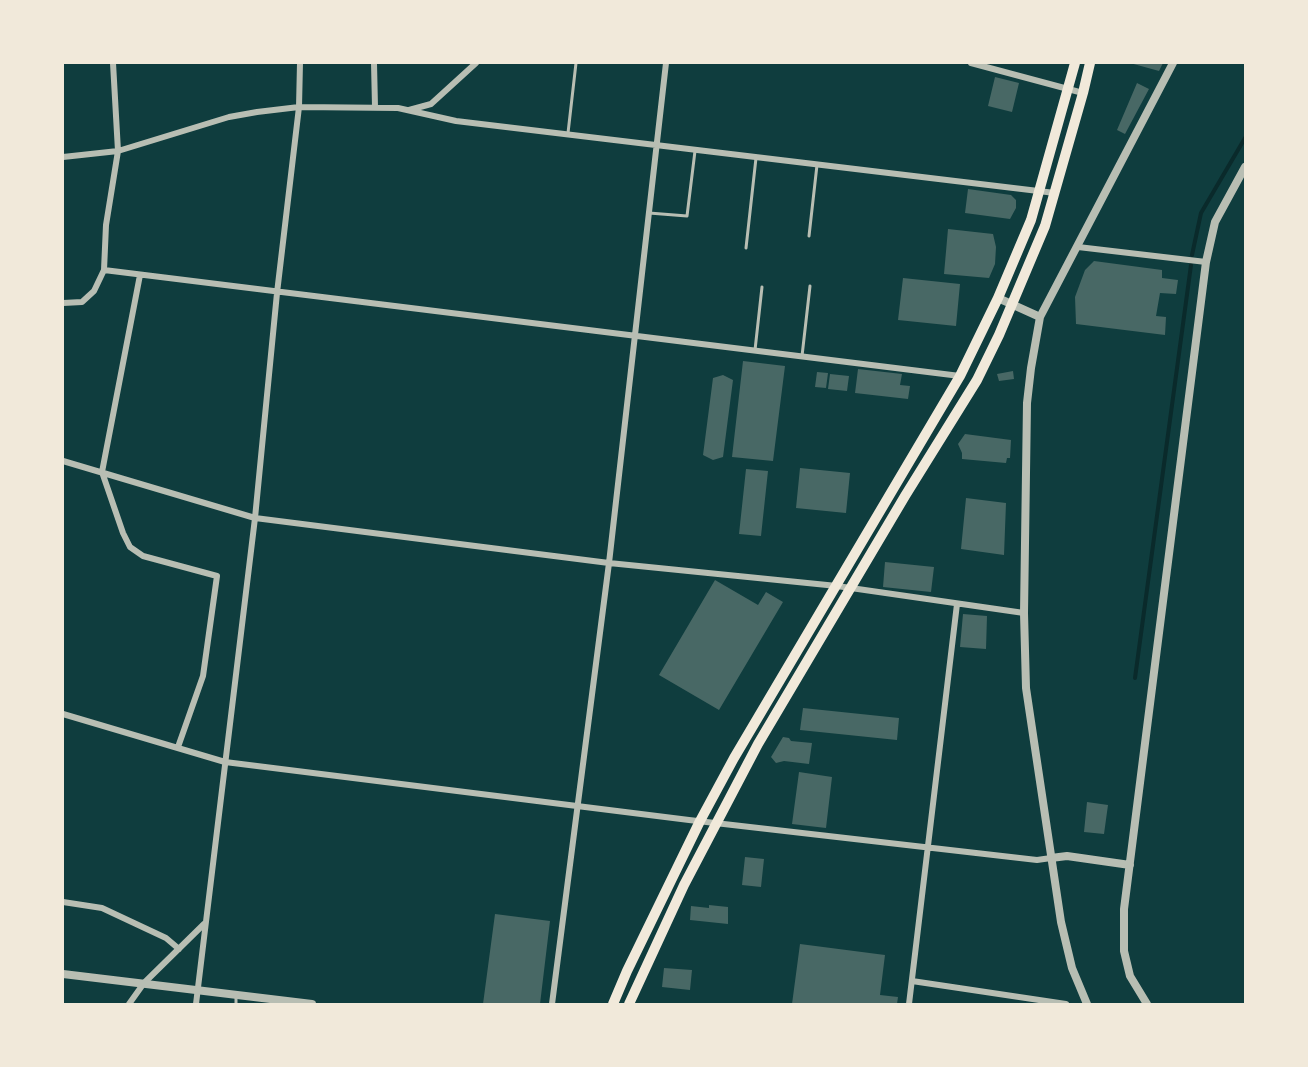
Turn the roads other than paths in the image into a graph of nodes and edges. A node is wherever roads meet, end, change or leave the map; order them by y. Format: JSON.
{"nodes":[{"id":1,"x":113,"y":63,"type":"edge"},
{"id":2,"x":300,"y":63,"type":"edge"},
{"id":3,"x":374,"y":63,"type":"edge"},
{"id":4,"x":476,"y":63,"type":"edge"},
{"id":5,"x":576,"y":63,"type":"edge"},
{"id":6,"x":666,"y":63,"type":"edge"},
{"id":7,"x":971,"y":63,"type":"edge"},
{"id":8,"x":1075,"y":63,"type":"edge"},
{"id":9,"x":1090,"y":63,"type":"edge"},
{"id":10,"x":1173,"y":63,"type":"edge"},
{"id":11,"x":1069,"y":89,"type":"junction"},
{"id":12,"x":1083,"y":93,"type":"junction"},
{"id":13,"x":299,"y":107,"type":"junction"},
{"id":14,"x":375,"y":107,"type":"junction"},
{"id":15,"x":408,"y":110,"type":"junction"},
{"id":16,"x":567,"y":135,"type":"junction"},
{"id":17,"x":657,"y":145,"type":"junction"},
{"id":18,"x":695,"y":150,"type":"junction"},
{"id":19,"x":118,"y":151,"type":"junction"},
{"id":20,"x":63,"y":157,"type":"edge"},
{"id":21,"x":756,"y":158,"type":"junction"},
{"id":22,"x":817,"y":165,"type":"junction"},
{"id":23,"x":1245,"y":166,"type":"edge"},
{"id":24,"x":1040,"y":192,"type":"junction"},
{"id":25,"x":1055,"y":194,"type":"junction"},
{"id":26,"x":649,"y":213,"type":"junction"},
{"id":27,"x":809,"y":236,"type":"dead end"},
{"id":28,"x":1078,"y":247,"type":"junction"},
{"id":29,"x":746,"y":248,"type":"dead end"},
{"id":30,"x":1206,"y":262,"type":"junction"},
{"id":31,"x":104,"y":270,"type":"junction"},
{"id":32,"x":140,"y":275,"type":"junction"},
{"id":33,"x":810,"y":286,"type":"dead end"},
{"id":34,"x":762,"y":287,"type":"dead end"},
{"id":35,"x":277,"y":292,"type":"junction"},
{"id":36,"x":998,"y":298,"type":"junction"},
{"id":37,"x":63,"y":303,"type":"edge"},
{"id":38,"x":1012,"y":304,"type":"junction"},
{"id":39,"x":1040,"y":316,"type":"junction"},
{"id":40,"x":635,"y":335,"type":"junction"},
{"id":41,"x":755,"y":350,"type":"junction"},
{"id":42,"x":802,"y":356,"type":"junction"},
{"id":43,"x":960,"y":376,"type":"junction"},
{"id":44,"x":63,"y":461,"type":"edge"},
{"id":45,"x":102,"y":472,"type":"junction"},
{"id":46,"x":255,"y":518,"type":"junction"},
{"id":47,"x":609,"y":563,"type":"junction"},
{"id":48,"x":837,"y":586,"type":"junction"},
{"id":49,"x":851,"y":588,"type":"junction"},
{"id":50,"x":957,"y":604,"type":"junction"},
{"id":51,"x":1024,"y":613,"type":"junction"},
{"id":52,"x":63,"y":714,"type":"edge"},
{"id":53,"x":178,"y":747,"type":"junction"},
{"id":54,"x":225,"y":762,"type":"junction"},
{"id":55,"x":579,"y":807,"type":"junction"},
{"id":56,"x":699,"y":821,"type":"junction"},
{"id":57,"x":716,"y":823,"type":"junction"},
{"id":58,"x":928,"y":848,"type":"junction"},
{"id":59,"x":1051,"y":858,"type":"junction"},
{"id":60,"x":1130,"y":865,"type":"junction"},
{"id":61,"x":63,"y":902,"type":"edge"},
{"id":62,"x":205,"y":923,"type":"junction"},
{"id":63,"x":179,"y":949,"type":"junction"},
{"id":64,"x":63,"y":974,"type":"edge"},
{"id":65,"x":912,"y":981,"type":"junction"},
{"id":66,"x":144,"y":982,"type":"junction"},
{"id":67,"x":197,"y":990,"type":"junction"},
{"id":68,"x":236,"y":995,"type":"junction"},
{"id":69,"x":129,"y":1004,"type":"edge"},
{"id":70,"x":196,"y":1004,"type":"edge"},
{"id":71,"x":236,"y":1004,"type":"edge"},
{"id":72,"x":312,"y":1004,"type":"edge"},
{"id":73,"x":552,"y":1004,"type":"edge"},
{"id":74,"x":613,"y":1004,"type":"edge"},
{"id":75,"x":629,"y":1004,"type":"edge"},
{"id":76,"x":909,"y":1004,"type":"edge"},
{"id":77,"x":1066,"y":1004,"type":"edge"},
{"id":78,"x":1087,"y":1004,"type":"edge"},
{"id":79,"x":1147,"y":1004,"type":"edge"}],
"edges":[{"from":1,"to":19,"type":"street"},
{"from":2,"to":13,"type":"street"},
{"from":3,"to":14,"type":"street"},
{"from":4,"to":15,"type":"street"},
{"from":5,"to":16,"type":"lane"},
{"from":6,"to":17,"type":"street"},
{"from":7,"to":11,"type":"street"},
{"from":8,"to":11,"type":"highway"},
{"from":9,"to":12,"type":"highway"},
{"from":10,"to":28,"type":"street"},
{"from":11,"to":12,"type":"street"},
{"from":11,"to":24,"type":"highway"},
{"from":12,"to":25,"type":"highway"},
{"from":13,"to":14,"type":"street"},
{"from":13,"to":19,"type":"street"},
{"from":13,"to":35,"type":"street"},
{"from":14,"to":15,"type":"street"},
{"from":15,"to":16,"type":"street"},
{"from":16,"to":17,"type":"street"},
{"from":17,"to":18,"type":"street"},
{"from":17,"to":26,"type":"street"},
{"from":18,"to":21,"type":"street"},
{"from":18,"to":26,"type":"lane"},
{"from":19,"to":20,"type":"street"},
{"from":19,"to":31,"type":"street"},
{"from":21,"to":22,"type":"street"},
{"from":21,"to":29,"type":"lane"},
{"from":22,"to":24,"type":"street"},
{"from":22,"to":27,"type":"lane"},
{"from":23,"to":30,"type":"street"},
{"from":24,"to":25,"type":"street"},
{"from":24,"to":36,"type":"highway"},
{"from":25,"to":38,"type":"highway"},
{"from":26,"to":40,"type":"street"},
{"from":28,"to":30,"type":"street"},
{"from":28,"to":39,"type":"street"},
{"from":30,"to":60,"type":"street"},
{"from":31,"to":32,"type":"street"},
{"from":31,"to":37,"type":"street"},
{"from":32,"to":35,"type":"street"},
{"from":32,"to":45,"type":"street"},
{"from":33,"to":42,"type":"lane"},
{"from":34,"to":41,"type":"lane"},
{"from":35,"to":40,"type":"street"},
{"from":35,"to":46,"type":"street"},
{"from":36,"to":38,"type":"street"},
{"from":36,"to":43,"type":"highway"},
{"from":38,"to":39,"type":"street"},
{"from":38,"to":49,"type":"highway"},
{"from":39,"to":51,"type":"street"},
{"from":40,"to":41,"type":"street"},
{"from":40,"to":47,"type":"street"},
{"from":41,"to":42,"type":"street"},
{"from":42,"to":43,"type":"street"},
{"from":43,"to":48,"type":"highway"},
{"from":44,"to":45,"type":"street"},
{"from":45,"to":46,"type":"street"},
{"from":45,"to":53,"type":"street"},
{"from":46,"to":47,"type":"street"},
{"from":46,"to":54,"type":"street"},
{"from":47,"to":48,"type":"street"},
{"from":47,"to":55,"type":"street"},
{"from":48,"to":49,"type":"street"},
{"from":48,"to":56,"type":"highway"},
{"from":49,"to":50,"type":"street"},
{"from":49,"to":57,"type":"highway"},
{"from":50,"to":51,"type":"street"},
{"from":50,"to":58,"type":"street"},
{"from":51,"to":59,"type":"street"},
{"from":52,"to":53,"type":"street"},
{"from":53,"to":54,"type":"street"},
{"from":54,"to":55,"type":"street"},
{"from":54,"to":62,"type":"street"},
{"from":55,"to":56,"type":"street"},
{"from":55,"to":73,"type":"street"},
{"from":56,"to":57,"type":"street"},
{"from":56,"to":74,"type":"highway"},
{"from":57,"to":58,"type":"street"},
{"from":57,"to":75,"type":"highway"},
{"from":58,"to":59,"type":"street"},
{"from":58,"to":65,"type":"street"},
{"from":59,"to":60,"type":"street"},
{"from":59,"to":78,"type":"street"},
{"from":60,"to":79,"type":"street"},
{"from":61,"to":63,"type":"street"},
{"from":62,"to":63,"type":"street"},
{"from":62,"to":67,"type":"street"},
{"from":63,"to":66,"type":"street"},
{"from":64,"to":66,"type":"street"},
{"from":65,"to":76,"type":"street"},
{"from":65,"to":77,"type":"street"},
{"from":66,"to":67,"type":"street"},
{"from":66,"to":69,"type":"street"},
{"from":67,"to":68,"type":"street"},
{"from":67,"to":70,"type":"street"},
{"from":68,"to":71,"type":"lane"},
{"from":68,"to":72,"type":"street"}]}
